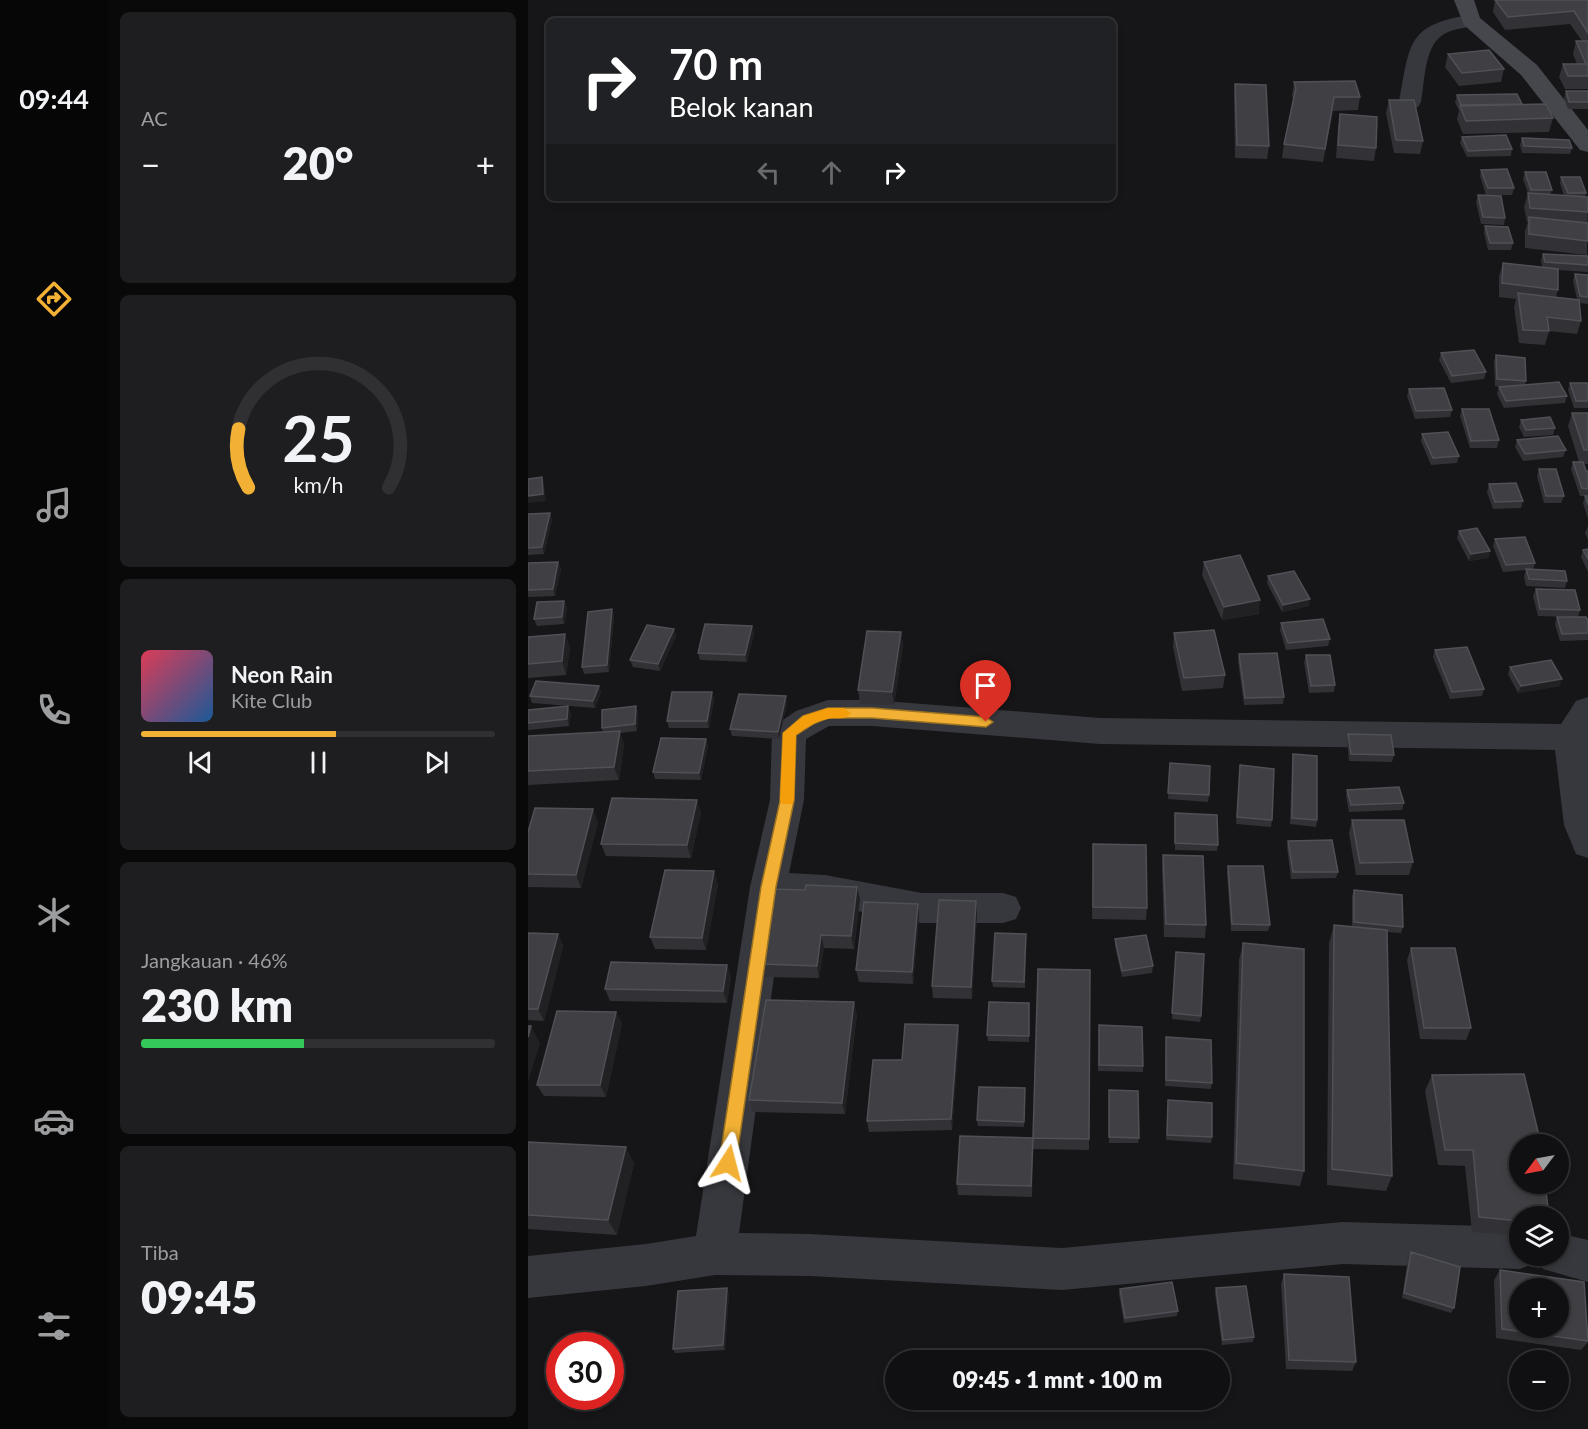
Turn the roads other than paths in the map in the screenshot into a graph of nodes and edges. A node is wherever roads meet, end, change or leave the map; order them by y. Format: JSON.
{"nodes":[{"id":1,"x":1464,"y":0,"type":"edge"},
{"id":2,"x":1477,"y":0,"type":"edge"},
{"id":3,"x":1471,"y":21,"type":"junction"},
{"id":4,"x":1410,"y":102,"type":"edge"},
{"id":5,"x":1588,"y":145,"type":"edge"},
{"id":6,"x":1579,"y":724,"type":"edge"},
{"id":7,"x":1588,"y":844,"type":"edge"},
{"id":8,"x":768,"y":887,"type":"junction"},
{"id":9,"x":1003,"y":908,"type":"dead end"},
{"id":10,"x":1509,"y":1248,"type":"edge"},
{"id":11,"x":715,"y":1254,"type":"junction"},
{"id":12,"x":1569,"y":1257,"type":"edge"},
{"id":13,"x":1588,"y":1261,"type":"edge"},
{"id":14,"x":528,"y":1277,"type":"edge"}],
"edges":[{"from":1,"to":2,"type":"street"},
{"from":1,"to":3,"type":"street"},
{"from":3,"to":4,"type":"street"},
{"from":3,"to":5,"type":"street"},
{"from":6,"to":7,"type":"street"},
{"from":6,"to":8,"type":"street"},
{"from":8,"to":9,"type":"street"},
{"from":8,"to":11,"type":"street"},
{"from":10,"to":11,"type":"street"},
{"from":11,"to":14,"type":"street"},
{"from":12,"to":13,"type":"street"}]}
